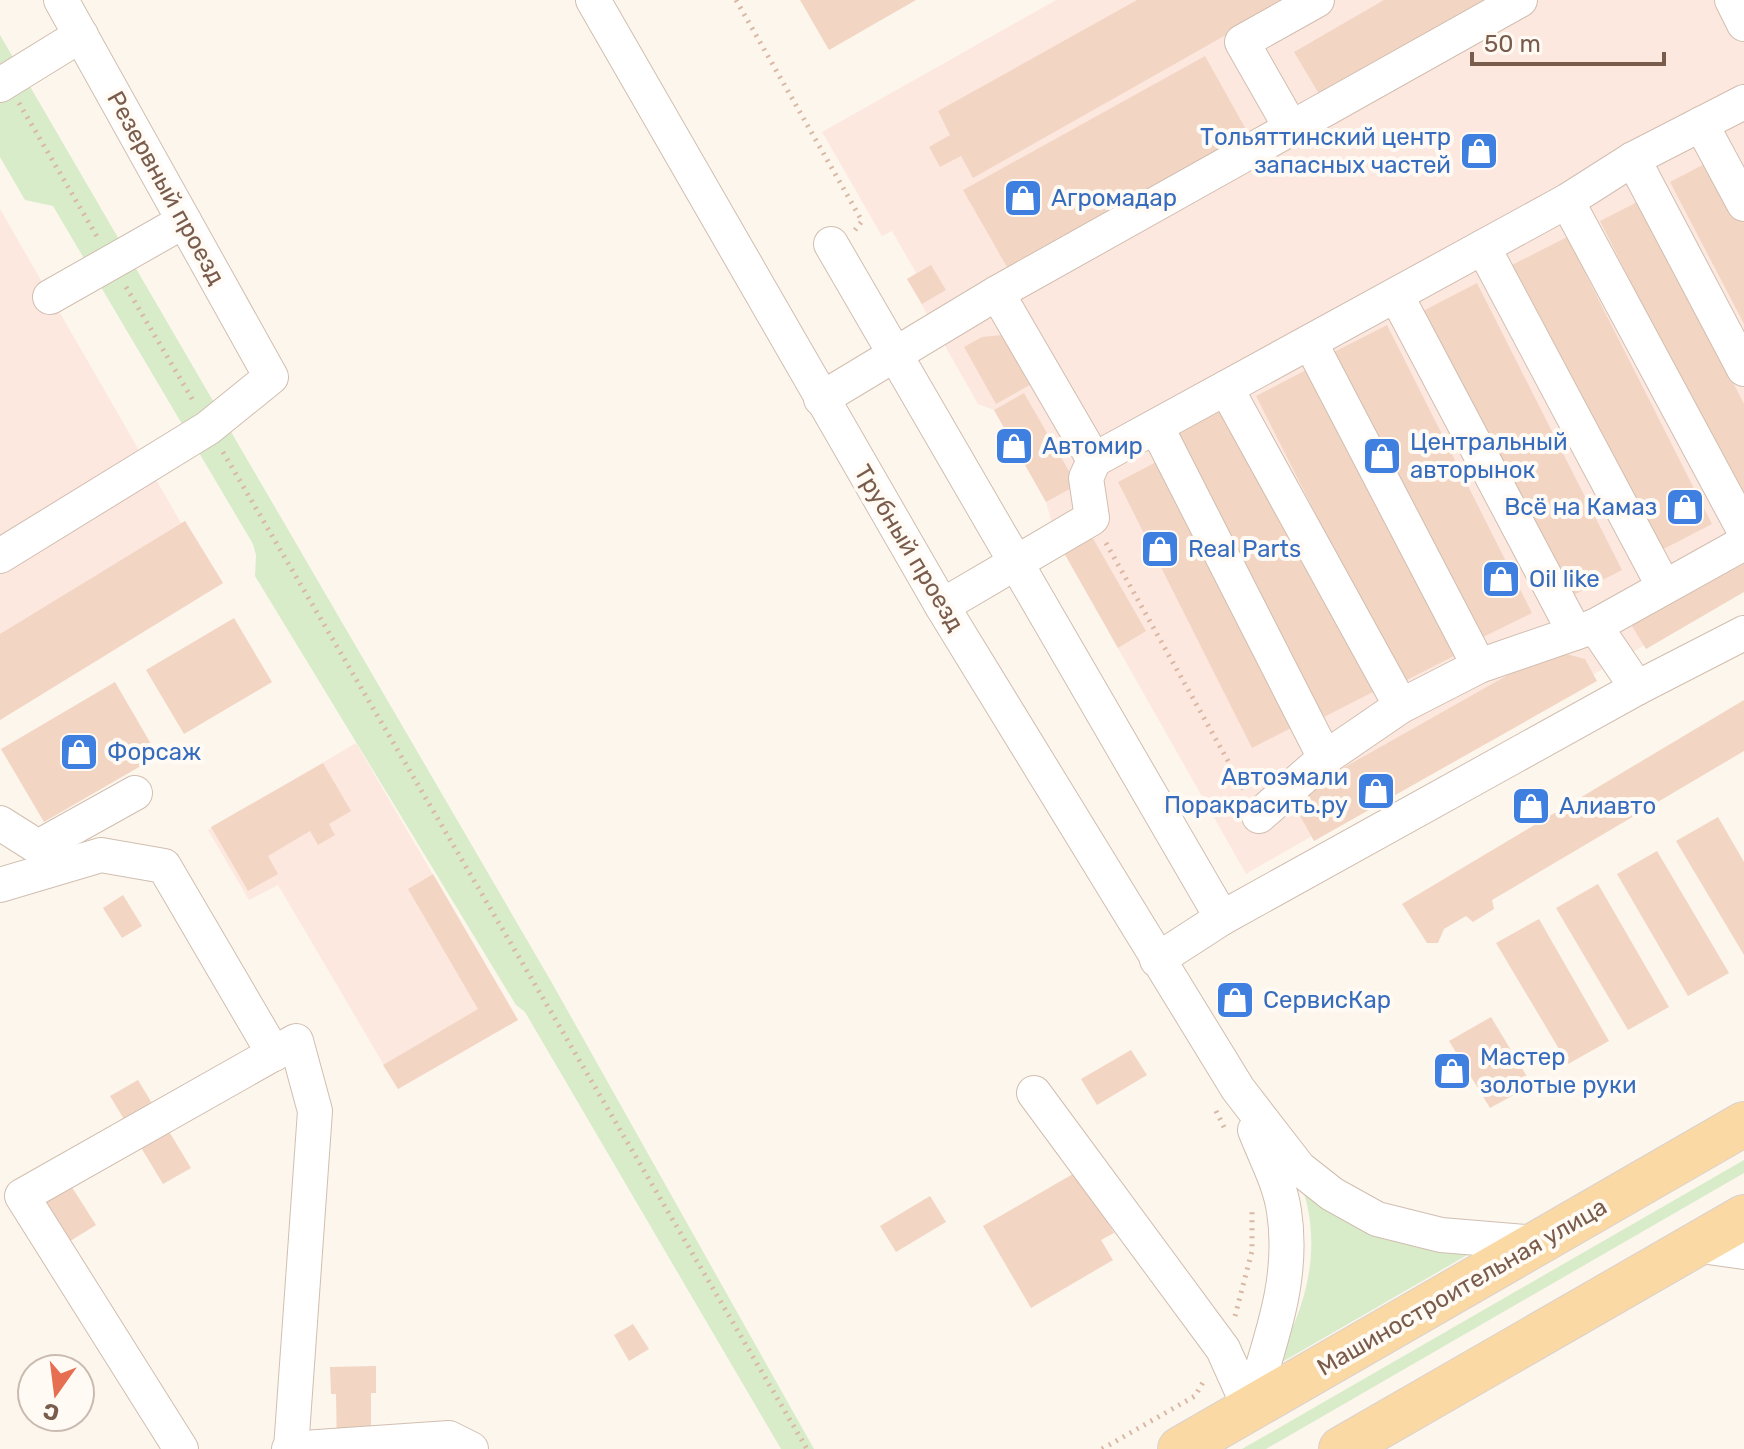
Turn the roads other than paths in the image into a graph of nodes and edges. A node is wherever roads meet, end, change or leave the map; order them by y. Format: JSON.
{"nodes":[{"id":1,"x":61,"y":0,"type":"edge"},
{"id":2,"x":1317,"y":0,"type":"edge"},
{"id":3,"x":1520,"y":0,"type":"edge"},
{"id":4,"x":1732,"y":0,"type":"edge"},
{"id":5,"x":606,"y":4,"type":"edge"},
{"id":6,"x":1744,"y":24,"type":"edge"},
{"id":7,"x":81,"y":35,"type":"junction"},
{"id":8,"x":3,"y":83,"type":"edge"},
{"id":9,"x":1744,"y":102,"type":"edge"},
{"id":10,"x":1701,"y":124,"type":"junction"},
{"id":11,"x":1291,"y":128,"type":"junction"},
{"id":12,"x":1633,"y":159,"type":"junction"},
{"id":13,"x":1567,"y":201,"type":"junction"},
{"id":14,"x":1744,"y":204,"type":"edge"},
{"id":15,"x":184,"y":221,"type":"junction"},
{"id":16,"x":1483,"y":247,"type":"junction"},
{"id":17,"x":834,"y":248,"type":"road end"},
{"id":18,"x":997,"y":293,"type":"junction"},
{"id":19,"x":1396,"y":295,"type":"junction"},
{"id":20,"x":50,"y":297,"type":"dead end"},
{"id":21,"x":1310,"y":342,"type":"junction"},
{"id":22,"x":895,"y":355,"type":"junction"},
{"id":23,"x":1744,"y":369,"type":"edge"},
{"id":24,"x":1226,"y":388,"type":"junction"},
{"id":25,"x":821,"y":399,"type":"junction"},
{"id":26,"x":1157,"y":428,"type":"junction"},
{"id":27,"x":1094,"y":460,"type":"junction"},
{"id":28,"x":1744,"y":530,"type":"edge"},
{"id":29,"x":1744,"y":543,"type":"edge"},
{"id":30,"x":0,"y":556,"type":"edge"},
{"id":31,"x":1017,"y":561,"type":"junction"},
{"id":32,"x":1664,"y":587,"type":"junction"},
{"id":33,"x":942,"y":606,"type":"junction"},
{"id":34,"x":1585,"y":630,"type":"junction"},
{"id":35,"x":1744,"y":633,"type":"edge"},
{"id":36,"x":1479,"y":666,"type":"junction"},
{"id":37,"x":1637,"y":688,"type":"junction"},
{"id":38,"x":1401,"y":706,"type":"junction"},
{"id":39,"x":1325,"y":758,"type":"junction"},
{"id":40,"x":135,"y":793,"type":"dead end"},
{"id":41,"x":1259,"y":816,"type":"road end"},
{"id":42,"x":0,"y":823,"type":"edge"},
{"id":43,"x":0,"y":885,"type":"edge"},
{"id":44,"x":1222,"y":918,"type":"junction"},
{"id":45,"x":1157,"y":960,"type":"junction"},
{"id":46,"x":285,"y":1048,"type":"junction"},
{"id":47,"x":1034,"y":1093,"type":"dead end"},
{"id":48,"x":1224,"y":1094,"type":"junction"},
{"id":49,"x":1744,"y":1124,"type":"edge"},
{"id":50,"x":1744,"y":1217,"type":"edge"},
{"id":51,"x":1538,"y":1243,"type":"junction"},
{"id":52,"x":1694,"y":1245,"type":"junction"},
{"id":53,"x":1744,"y":1252,"type":"edge"},
{"id":54,"x":1250,"y":1409,"type":"junction"},
{"id":55,"x":290,"y":1448,"type":"edge"},
{"id":56,"x":181,"y":1449,"type":"edge"},
{"id":57,"x":471,"y":1449,"type":"edge"},
{"id":58,"x":1180,"y":1449,"type":"edge"},
{"id":59,"x":1341,"y":1449,"type":"edge"}],
"edges":[{"from":1,"to":7,"type":"street","name":"Резервный проезд"},
{"from":2,"to":11,"type":"street"},
{"from":3,"to":11,"type":"street"},
{"from":4,"to":6,"type":"street"},
{"from":5,"to":25,"type":"street","name":"Трубный проезд"},
{"from":7,"to":8,"type":"street"},
{"from":7,"to":15,"type":"street","name":"Резервный проезд"},
{"from":9,"to":10,"type":"street"},
{"from":10,"to":12,"type":"street"},
{"from":10,"to":14,"type":"street"},
{"from":11,"to":18,"type":"street"},
{"from":12,"to":13,"type":"street"},
{"from":12,"to":23,"type":"street"},
{"from":13,"to":16,"type":"street"},
{"from":13,"to":28,"type":"street"},
{"from":15,"to":20,"type":"street"},
{"from":15,"to":30,"type":"street","name":"Резервный проезд"},
{"from":16,"to":19,"type":"street"},
{"from":16,"to":32,"type":"street"},
{"from":17,"to":22,"type":"street"},
{"from":18,"to":22,"type":"street"},
{"from":18,"to":27,"type":"street"},
{"from":19,"to":21,"type":"street"},
{"from":19,"to":34,"type":"street"},
{"from":21,"to":24,"type":"street"},
{"from":21,"to":36,"type":"street"},
{"from":22,"to":25,"type":"street"},
{"from":22,"to":31,"type":"street"},
{"from":24,"to":26,"type":"street"},
{"from":24,"to":38,"type":"street"},
{"from":25,"to":33,"type":"street","name":"Трубный проезд"},
{"from":26,"to":27,"type":"street"},
{"from":26,"to":39,"type":"street"},
{"from":27,"to":31,"type":"street"},
{"from":29,"to":32,"type":"street"},
{"from":31,"to":33,"type":"street"},
{"from":31,"to":44,"type":"street"},
{"from":32,"to":34,"type":"street"},
{"from":33,"to":45,"type":"street","name":"Трубный проезд"},
{"from":34,"to":36,"type":"street"},
{"from":34,"to":37,"type":"street"},
{"from":35,"to":37,"type":"street"},
{"from":36,"to":38,"type":"street"},
{"from":37,"to":44,"type":"street"},
{"from":38,"to":39,"type":"street"},
{"from":39,"to":41,"type":"street"},
{"from":40,"to":42,"type":"street"},
{"from":43,"to":46,"type":"street"},
{"from":44,"to":45,"type":"street"},
{"from":45,"to":48,"type":"street","name":"Трубный проезд"},
{"from":46,"to":55,"type":"street"},
{"from":46,"to":56,"type":"street"},
{"from":47,"to":54,"type":"street"},
{"from":48,"to":51,"type":"street"},
{"from":48,"to":54,"type":"street"},
{"from":49,"to":51,"type":"main road","name":"Машиностроительная улица"},
{"from":50,"to":52,"type":"main road"},
{"from":51,"to":54,"type":"main road","name":"Машиностроительная улица"},
{"from":52,"to":53,"type":"street"},
{"from":52,"to":59,"type":"main road"},
{"from":54,"to":58,"type":"main road","name":"Машиностроительная улица"},
{"from":55,"to":57,"type":"street"}]}
